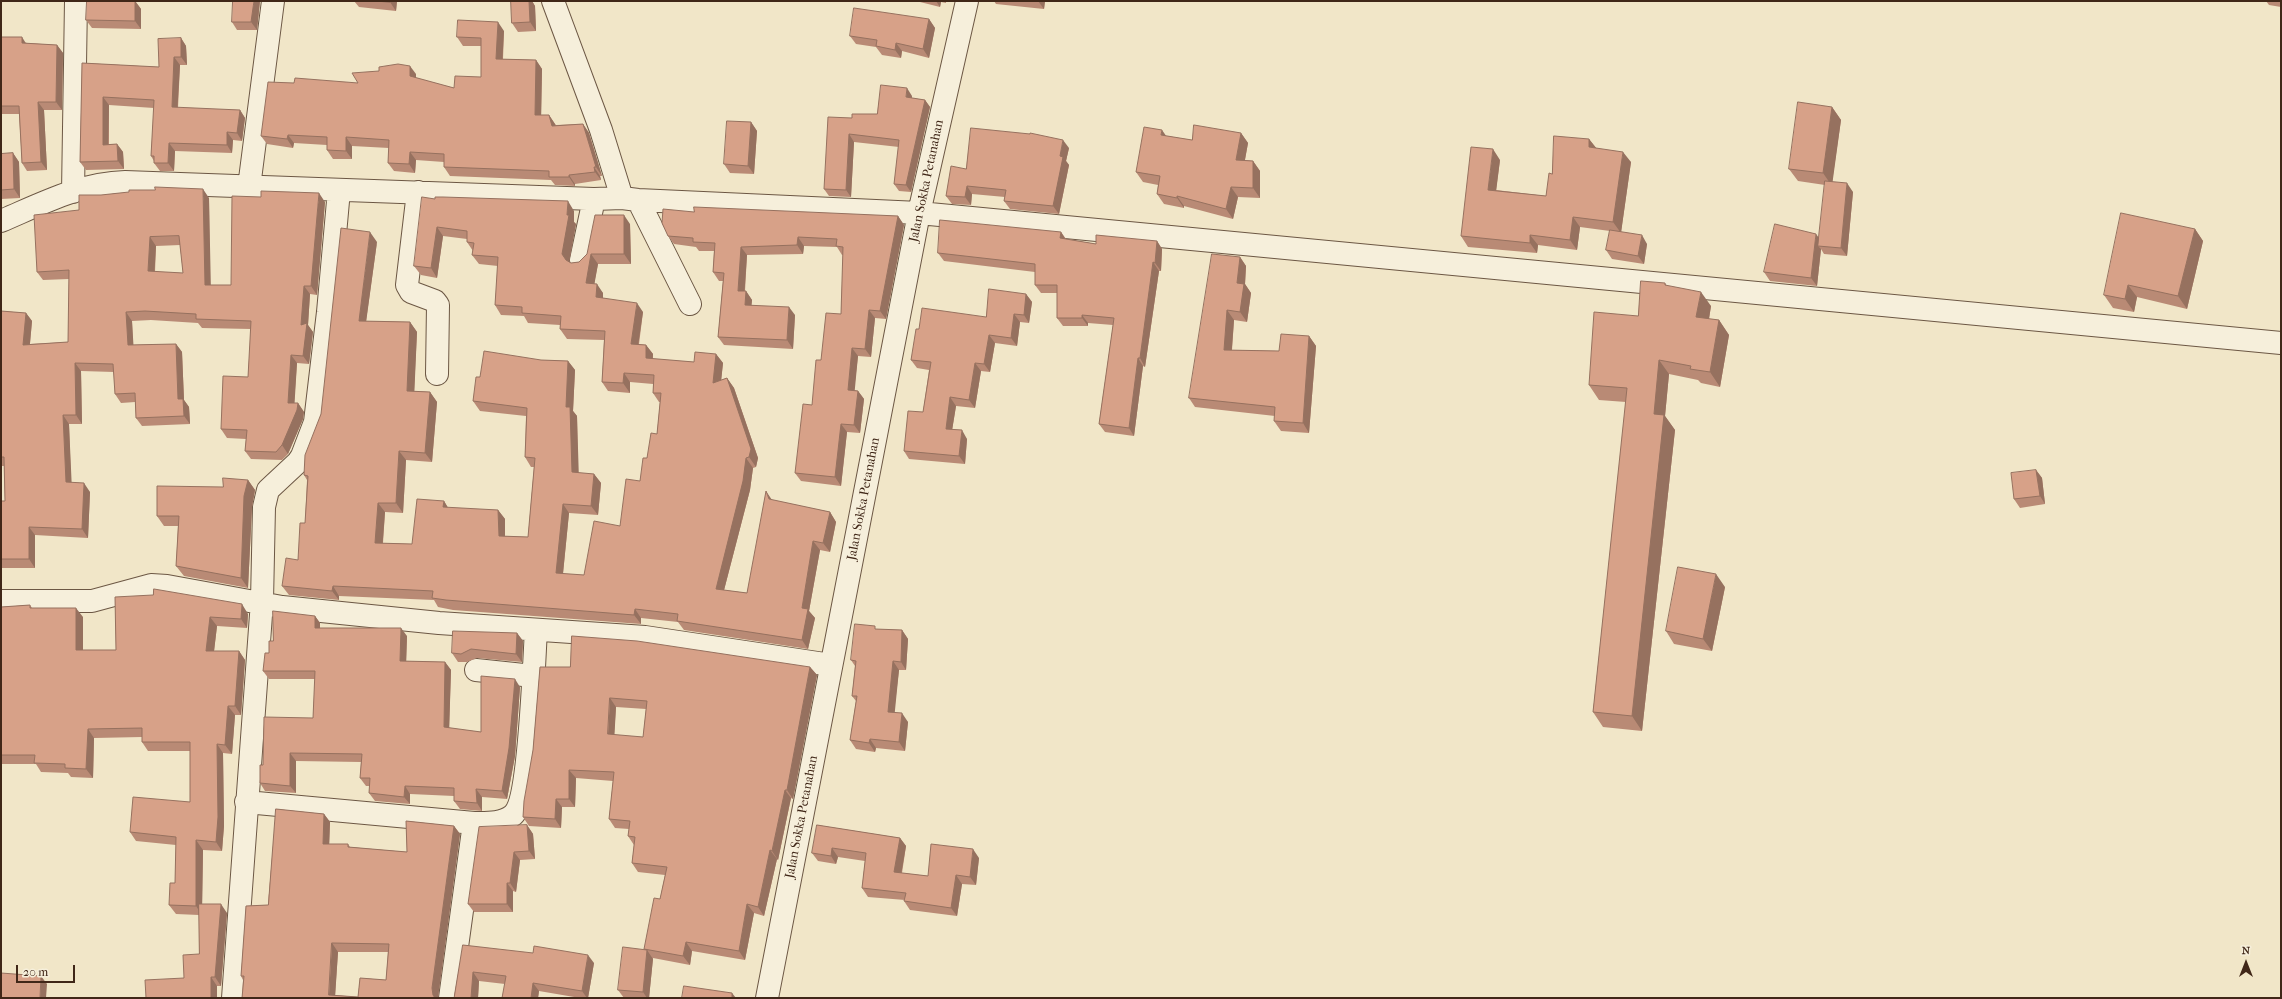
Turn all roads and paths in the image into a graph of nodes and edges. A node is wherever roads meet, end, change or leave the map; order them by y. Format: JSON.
{"nodes":[{"id":1,"x":76,"y":1,"type":"edge"},
{"id":2,"x":273,"y":1,"type":"edge"},
{"id":3,"x":553,"y":1,"type":"edge"},
{"id":4,"x":967,"y":1,"type":"edge"},
{"id":5,"x":250,"y":186,"type":"junction"},
{"id":6,"x":339,"y":190,"type":"junction"},
{"id":7,"x":72,"y":192,"type":"junction"},
{"id":8,"x":418,"y":192,"type":"junction"},
{"id":9,"x":594,"y":199,"type":"junction"},
{"id":10,"x":630,"y":199,"type":"junction"},
{"id":11,"x":919,"y":212,"type":"junction"},
{"id":12,"x":1,"y":221,"type":"edge"},
{"id":13,"x":581,"y":260,"type":"edge"},
{"id":14,"x":690,"y":304,"type":"dead end"},
{"id":15,"x":2281,"y":343,"type":"edge"},
{"id":16,"x":436,"y":374,"type":"dead end"},
{"id":17,"x":1,"y":601,"type":"edge"},
{"id":18,"x":262,"y":601,"type":"junction"},
{"id":19,"x":536,"y":630,"type":"junction"},
{"id":20,"x":831,"y":665,"type":"junction"},
{"id":21,"x":476,"y":670,"type":"dead end"},
{"id":22,"x":533,"y":676,"type":"junction"},
{"id":23,"x":246,"y":802,"type":"junction"},
{"id":24,"x":474,"y":823,"type":"junction"},
{"id":25,"x":232,"y":998,"type":"edge"},
{"id":26,"x":450,"y":998,"type":"edge"},
{"id":27,"x":767,"y":998,"type":"edge"}],
"edges":[{"from":1,"to":7,"type":"street"},
{"from":2,"to":5,"type":"street"},
{"from":3,"to":10,"type":"street"},
{"from":4,"to":11,"type":"street","name":"Jalan Sokka Petanahan"},
{"from":5,"to":6,"type":"street"},
{"from":5,"to":7,"type":"street"},
{"from":6,"to":8,"type":"street"},
{"from":6,"to":18,"type":"street"},
{"from":7,"to":12,"type":"street"},
{"from":8,"to":9,"type":"street"},
{"from":8,"to":16,"type":"street"},
{"from":9,"to":10,"type":"street"},
{"from":9,"to":13,"type":"street"},
{"from":10,"to":11,"type":"street"},
{"from":10,"to":14,"type":"street"},
{"from":11,"to":15,"type":"street"},
{"from":11,"to":20,"type":"street","name":"Jalan Sokka Petanahan"},
{"from":17,"to":18,"type":"street"},
{"from":18,"to":19,"type":"street"},
{"from":18,"to":23,"type":"street"},
{"from":19,"to":20,"type":"street"},
{"from":19,"to":22,"type":"street"},
{"from":20,"to":27,"type":"street","name":"Jalan Sokka Petanahan"},
{"from":21,"to":22,"type":"street"},
{"from":22,"to":24,"type":"street"},
{"from":23,"to":24,"type":"street"},
{"from":23,"to":25,"type":"street"},
{"from":24,"to":26,"type":"street"}]}
